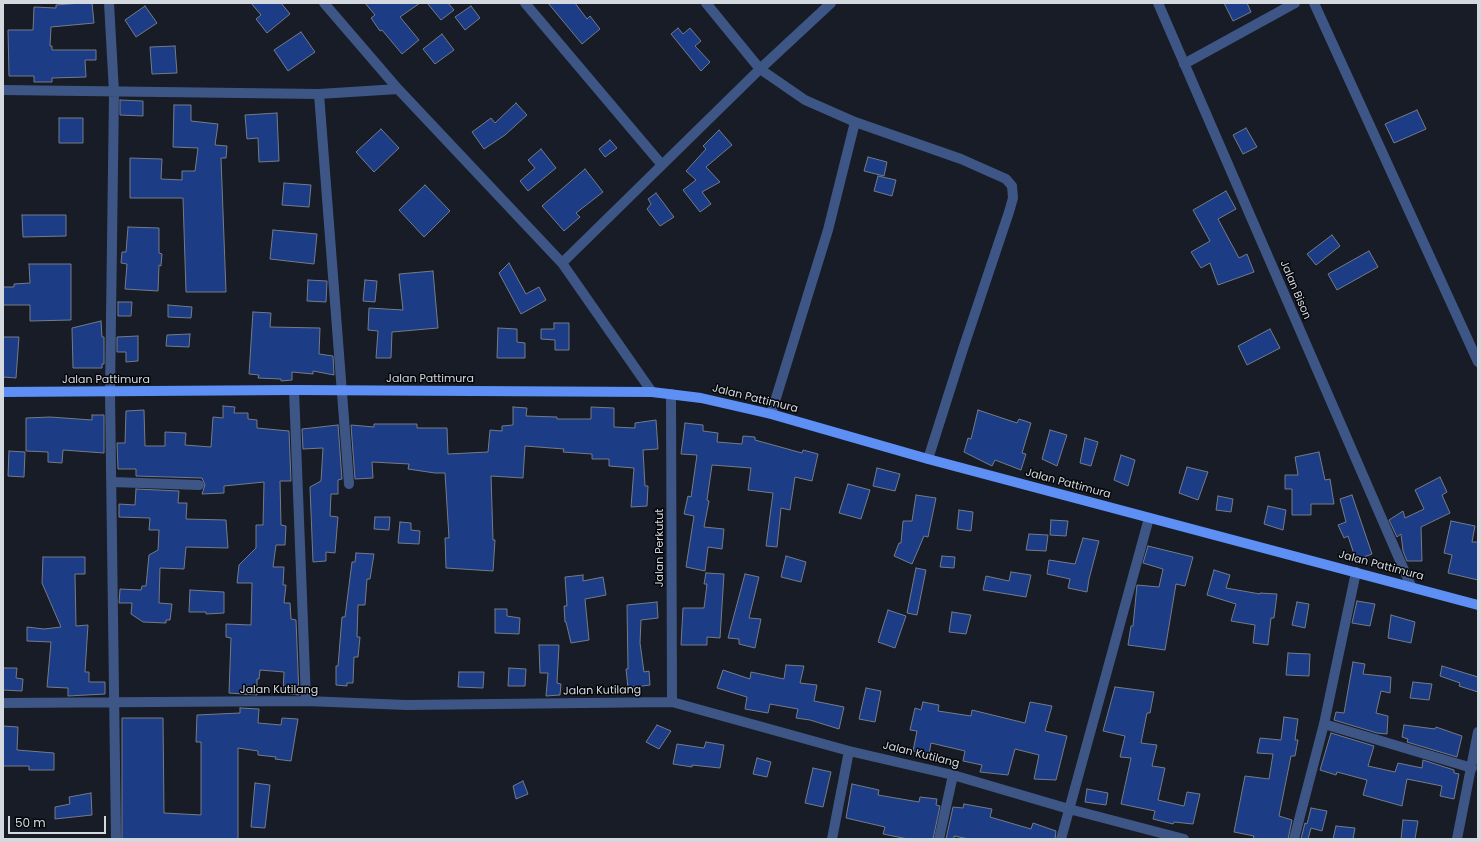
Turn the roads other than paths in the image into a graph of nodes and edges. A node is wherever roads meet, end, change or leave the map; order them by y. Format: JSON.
{"nodes":[{"id":1,"x":109,"y":3,"type":"edge"},
{"id":2,"x":324,"y":3,"type":"edge"},
{"id":3,"x":525,"y":3,"type":"edge"},
{"id":4,"x":706,"y":3,"type":"edge"},
{"id":5,"x":830,"y":3,"type":"edge"},
{"id":6,"x":1158,"y":3,"type":"edge"},
{"id":7,"x":1295,"y":3,"type":"edge"},
{"id":8,"x":1314,"y":3,"type":"edge"},
{"id":9,"x":1184,"y":64,"type":"junction"},
{"id":10,"x":760,"y":68,"type":"junction"},
{"id":11,"x":398,"y":89,"type":"junction"},
{"id":12,"x":3,"y":90,"type":"edge"},
{"id":13,"x":114,"y":92,"type":"junction"},
{"id":14,"x":319,"y":94,"type":"junction"},
{"id":15,"x":855,"y":122,"type":"junction"},
{"id":16,"x":662,"y":165,"type":"junction"},
{"id":17,"x":562,"y":263,"type":"junction"},
{"id":18,"x":1478,"y":362,"type":"edge"},
{"id":19,"x":294,"y":390,"type":"junction"},
{"id":20,"x":342,"y":390,"type":"junction"},
{"id":21,"x":3,"y":392,"type":"edge"},
{"id":22,"x":652,"y":392,"type":"junction"},
{"id":23,"x":110,"y":393,"type":"junction"},
{"id":24,"x":671,"y":394,"type":"junction"},
{"id":25,"x":772,"y":414,"type":"junction"},
{"id":26,"x":928,"y":459,"type":"junction"},
{"id":27,"x":112,"y":482,"type":"junction"},
{"id":28,"x":349,"y":484,"type":"dead end"},
{"id":29,"x":199,"y":485,"type":"dead end"},
{"id":30,"x":1149,"y":518,"type":"junction"},
{"id":31,"x":1356,"y":572,"type":"junction"},
{"id":32,"x":1411,"y":586,"type":"junction"},
{"id":33,"x":1478,"y":605,"type":"edge"},
{"id":34,"x":306,"y":701,"type":"junction"},
{"id":35,"x":672,"y":702,"type":"junction"},
{"id":36,"x":3,"y":703,"type":"edge"},
{"id":37,"x":115,"y":703,"type":"junction"},
{"id":38,"x":1324,"y":724,"type":"junction"},
{"id":39,"x":1478,"y":732,"type":"edge"},
{"id":40,"x":849,"y":751,"type":"junction"},
{"id":41,"x":1472,"y":768,"type":"junction"},
{"id":42,"x":953,"y":775,"type":"junction"},
{"id":43,"x":1069,"y":809,"type":"junction"},
{"id":44,"x":116,"y":839,"type":"edge"},
{"id":45,"x":832,"y":839,"type":"edge"},
{"id":46,"x":939,"y":839,"type":"edge"},
{"id":47,"x":1061,"y":839,"type":"edge"},
{"id":48,"x":1184,"y":839,"type":"edge"},
{"id":49,"x":1294,"y":839,"type":"edge"},
{"id":50,"x":1457,"y":839,"type":"edge"}],
"edges":[{"from":1,"to":13,"type":"street"},
{"from":2,"to":11,"type":"street"},
{"from":3,"to":16,"type":"street"},
{"from":4,"to":10,"type":"street"},
{"from":5,"to":10,"type":"street"},
{"from":6,"to":9,"type":"street","name":"Jalan Bison"},
{"from":7,"to":9,"type":"street"},
{"from":8,"to":18,"type":"street"},
{"from":9,"to":32,"type":"street","name":"Jalan Bison"},
{"from":10,"to":15,"type":"street"},
{"from":10,"to":16,"type":"street"},
{"from":11,"to":14,"type":"street"},
{"from":11,"to":17,"type":"street"},
{"from":12,"to":13,"type":"street"},
{"from":13,"to":14,"type":"street"},
{"from":13,"to":23,"type":"street"},
{"from":14,"to":20,"type":"street"},
{"from":15,"to":25,"type":"street"},
{"from":15,"to":26,"type":"street"},
{"from":16,"to":17,"type":"street"},
{"from":17,"to":22,"type":"street"},
{"from":19,"to":20,"type":"main road","name":"Jalan Pattimura"},
{"from":19,"to":23,"type":"main road","name":"Jalan Pattimura"},
{"from":19,"to":34,"type":"street"},
{"from":20,"to":22,"type":"main road","name":"Jalan Pattimura"},
{"from":20,"to":28,"type":"street"},
{"from":21,"to":23,"type":"main road","name":"Jalan Pattimura"},
{"from":22,"to":24,"type":"main road","name":"Jalan Pattimura"},
{"from":23,"to":27,"type":"street"},
{"from":24,"to":25,"type":"main road","name":"Jalan Pattimura"},
{"from":24,"to":35,"type":"street","name":"Jalan Perkutut"},
{"from":25,"to":26,"type":"main road","name":"Jalan Pattimura"},
{"from":26,"to":30,"type":"main road","name":"Jalan Pattimura"},
{"from":27,"to":29,"type":"street"},
{"from":27,"to":37,"type":"street"},
{"from":30,"to":31,"type":"main road","name":"Jalan Pattimura"},
{"from":30,"to":43,"type":"street"},
{"from":31,"to":32,"type":"main road","name":"Jalan Pattimura"},
{"from":31,"to":38,"type":"street"},
{"from":32,"to":33,"type":"main road","name":"Jalan Pattimura"},
{"from":34,"to":35,"type":"street","name":"Jalan Kutilang"},
{"from":34,"to":37,"type":"street","name":"Jalan Kutilang"},
{"from":35,"to":40,"type":"street","name":"Jalan Kutilang"},
{"from":36,"to":37,"type":"street","name":"Jalan Kutilang"},
{"from":37,"to":44,"type":"street"},
{"from":38,"to":41,"type":"street"},
{"from":38,"to":49,"type":"street"},
{"from":39,"to":41,"type":"street"},
{"from":40,"to":42,"type":"street","name":"Jalan Kutilang"},
{"from":40,"to":45,"type":"street"},
{"from":41,"to":50,"type":"street"},
{"from":42,"to":43,"type":"street","name":"Jalan Kutilang"},
{"from":42,"to":46,"type":"street"},
{"from":43,"to":47,"type":"street"},
{"from":43,"to":48,"type":"street","name":"Jalan Kutilang"}]}
